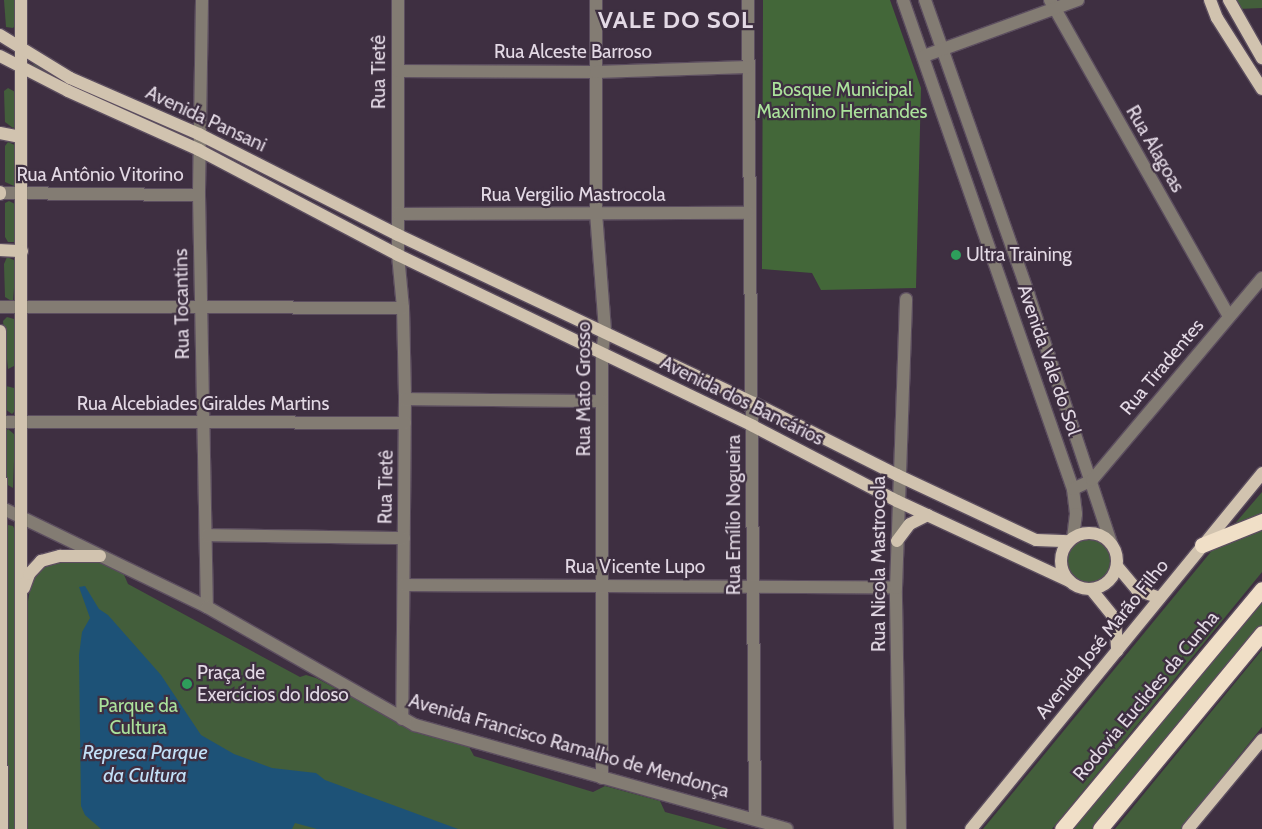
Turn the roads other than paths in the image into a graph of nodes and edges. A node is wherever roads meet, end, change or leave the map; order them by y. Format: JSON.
{"nodes":[{"id":1,"x":21,"y":0,"type":"edge"},
{"id":2,"x":202,"y":0,"type":"edge"},
{"id":3,"x":398,"y":0,"type":"edge"},
{"id":4,"x":596,"y":0,"type":"edge"},
{"id":5,"x":748,"y":0,"type":"edge"},
{"id":6,"x":903,"y":0,"type":"edge"},
{"id":7,"x":925,"y":0,"type":"edge"},
{"id":8,"x":1078,"y":0,"type":"edge"},
{"id":9,"x":1210,"y":0,"type":"edge"},
{"id":10,"x":1229,"y":0,"type":"edge"},
{"id":11,"x":1052,"y":5,"type":"edge"},
{"id":12,"x":0,"y":35,"type":"edge"},
{"id":13,"x":21,"y":48,"type":"junction"},
{"id":14,"x":944,"y":48,"type":"junction"},
{"id":15,"x":0,"y":56,"type":"edge"},
{"id":16,"x":924,"y":56,"type":"junction"},
{"id":17,"x":1262,"y":58,"type":"edge"},
{"id":18,"x":748,"y":67,"type":"junction"},
{"id":19,"x":21,"y":68,"type":"junction"},
{"id":20,"x":398,"y":71,"type":"junction"},
{"id":21,"x":596,"y":72,"type":"junction"},
{"id":22,"x":1258,"y":76,"type":"edge"},
{"id":23,"x":1262,"y":89,"type":"edge"},
{"id":24,"x":0,"y":133,"type":"edge"},
{"id":25,"x":199,"y":134,"type":"junction"},
{"id":26,"x":21,"y":137,"type":"junction"},
{"id":27,"x":199,"y":150,"type":"junction"},
{"id":28,"x":0,"y":193,"type":"edge"},
{"id":29,"x":22,"y":194,"type":"junction"},
{"id":30,"x":200,"y":195,"type":"junction"},
{"id":31,"x":596,"y":213,"type":"junction"},
{"id":32,"x":748,"y":213,"type":"junction"},
{"id":33,"x":398,"y":214,"type":"junction"},
{"id":34,"x":398,"y":235,"type":"junction"},
{"id":35,"x":0,"y":250,"type":"edge"},
{"id":36,"x":22,"y":251,"type":"junction"},
{"id":37,"x":398,"y":255,"type":"junction"},
{"id":38,"x":1262,"y":278,"type":"edge"},
{"id":39,"x":1028,"y":293,"type":"junction"},
{"id":40,"x":906,"y":299,"type":"dead end"},
{"id":41,"x":1008,"y":300,"type":"junction"},
{"id":42,"x":0,"y":307,"type":"edge"},
{"id":43,"x":22,"y":308,"type":"junction"},
{"id":44,"x":403,"y":308,"type":"junction"},
{"id":45,"x":201,"y":309,"type":"junction"},
{"id":46,"x":1229,"y":316,"type":"junction"},
{"id":47,"x":0,"y":331,"type":"edge"},
{"id":48,"x":605,"y":332,"type":"junction"},
{"id":49,"x":602,"y":353,"type":"junction"},
{"id":50,"x":1054,"y":368,"type":"junction"},
{"id":51,"x":22,"y":373,"type":"junction"},
{"id":52,"x":0,"y":374,"type":"edge"},
{"id":53,"x":1034,"y":374,"type":"junction"},
{"id":54,"x":405,"y":399,"type":"junction"},
{"id":55,"x":602,"y":401,"type":"junction"},
{"id":56,"x":754,"y":403,"type":"junction"},
{"id":57,"x":0,"y":422,"type":"edge"},
{"id":58,"x":22,"y":422,"type":"junction"},
{"id":59,"x":202,"y":422,"type":"junction"},
{"id":60,"x":405,"y":423,"type":"junction"},
{"id":61,"x":753,"y":426,"type":"junction"},
{"id":62,"x":1262,"y":473,"type":"edge"},
{"id":63,"x":897,"y":475,"type":"junction"},
{"id":64,"x":1092,"y":480,"type":"junction"},
{"id":65,"x":1073,"y":489,"type":"junction"},
{"id":66,"x":897,"y":501,"type":"junction"},
{"id":67,"x":0,"y":508,"type":"edge"},
{"id":68,"x":928,"y":515,"type":"junction"},
{"id":69,"x":22,"y":518,"type":"junction"},
{"id":70,"x":1262,"y":521,"type":"edge"},
{"id":71,"x":207,"y":535,"type":"junction"},
{"id":72,"x":404,"y":538,"type":"junction"},
{"id":73,"x":1071,"y":539,"type":"junction"},
{"id":74,"x":897,"y":540,"type":"junction"},
{"id":75,"x":1111,"y":543,"type":"junction"},
{"id":76,"x":1202,"y":545,"type":"junction"},
{"id":77,"x":100,"y":556,"type":"junction"},
{"id":78,"x":1117,"y":566,"type":"junction"},
{"id":79,"x":1069,"y":581,"type":"junction"},
{"id":80,"x":404,"y":585,"type":"junction"},
{"id":81,"x":604,"y":586,"type":"junction"},
{"id":82,"x":753,"y":586,"type":"junction"},
{"id":83,"x":896,"y":588,"type":"junction"},
{"id":84,"x":1090,"y":589,"type":"junction"},
{"id":85,"x":1262,"y":590,"type":"edge"},
{"id":86,"x":22,"y":595,"type":"junction"},
{"id":87,"x":1160,"y":598,"type":"junction"},
{"id":88,"x":207,"y":607,"type":"junction"},
{"id":89,"x":1262,"y":633,"type":"edge"},
{"id":90,"x":1117,"y":651,"type":"junction"},
{"id":91,"x":402,"y":719,"type":"junction"},
{"id":92,"x":1262,"y":740,"type":"edge"},
{"id":93,"x":602,"y":778,"type":"junction"},
{"id":94,"x":754,"y":819,"type":"junction"},
{"id":95,"x":2,"y":829,"type":"edge"},
{"id":96,"x":21,"y":829,"type":"edge"},
{"id":97,"x":787,"y":829,"type":"edge"},
{"id":98,"x":900,"y":829,"type":"edge"},
{"id":99,"x":971,"y":829,"type":"edge"},
{"id":100,"x":1062,"y":829,"type":"edge"},
{"id":101,"x":1100,"y":829,"type":"edge"},
{"id":102,"x":1188,"y":829,"type":"edge"}],
"edges":[{"from":1,"to":13,"type":"main road"},
{"from":2,"to":25,"type":"street","name":"Rua Tocantins"},
{"from":3,"to":20,"type":"street","name":"Rua Tietê"},
{"from":4,"to":21,"type":"street","name":"Rua Mato Grosso"},
{"from":5,"to":18,"type":"street","name":"Rua Emílio Nogueira"},
{"from":6,"to":16,"type":"street","name":"Avenida Vale do Sol"},
{"from":7,"to":14,"type":"street","name":"Avenida Vale do Sol"},
{"from":8,"to":11,"type":"street"},
{"from":9,"to":22,"type":"main road"},
{"from":10,"to":17,"type":"main road"},
{"from":11,"to":14,"type":"street"},
{"from":11,"to":46,"type":"street","name":"Rua Alagoas"},
{"from":12,"to":13,"type":"main road","name":"Avenida Pansani"},
{"from":13,"to":19,"type":"main road"},
{"from":13,"to":25,"type":"main road","name":"Avenida Pansani"},
{"from":14,"to":16,"type":"street"},
{"from":14,"to":39,"type":"street","name":"Avenida Vale do Sol"},
{"from":15,"to":19,"type":"main road","name":"Avenida Pansani"},
{"from":16,"to":41,"type":"street","name":"Avenida Vale do Sol"},
{"from":18,"to":21,"type":"street","name":"Rua Alceste Barroso"},
{"from":18,"to":32,"type":"street","name":"Rua Emílio Nogueira"},
{"from":19,"to":26,"type":"main road"},
{"from":19,"to":27,"type":"main road","name":"Avenida Pansani"},
{"from":20,"to":21,"type":"street","name":"Rua Alceste Barroso"},
{"from":20,"to":33,"type":"street","name":"Rua Tietê"},
{"from":21,"to":31,"type":"street","name":"Rua Mato Grosso"},
{"from":22,"to":23,"type":"main road"},
{"from":24,"to":26,"type":"main road"},
{"from":25,"to":27,"type":"street","name":"Rua Tocantins"},
{"from":25,"to":34,"type":"main road","name":"Avenida Pansani"},
{"from":26,"to":29,"type":"main road"},
{"from":27,"to":30,"type":"street","name":"Rua Tocantins"},
{"from":27,"to":37,"type":"main road","name":"Avenida Pansani"},
{"from":28,"to":29,"type":"street","name":"Rua Antônio Vitorino"},
{"from":29,"to":30,"type":"street","name":"Rua Antônio Vitorino"},
{"from":29,"to":36,"type":"main road"},
{"from":30,"to":45,"type":"street","name":"Rua Tocantins"},
{"from":31,"to":32,"type":"street","name":"Rua Vergilio Mastrocola"},
{"from":31,"to":33,"type":"street","name":"Rua Vergilio Mastrocola"},
{"from":31,"to":48,"type":"street","name":"Rua Mato Grosso"},
{"from":32,"to":56,"type":"street","name":"Rua Emílio Nogueira"},
{"from":33,"to":34,"type":"street","name":"Rua Tietê"},
{"from":34,"to":37,"type":"street","name":"Rua Tietê"},
{"from":34,"to":48,"type":"main road","name":"Avenida dos Bancários"},
{"from":35,"to":36,"type":"main road"},
{"from":36,"to":43,"type":"main road"},
{"from":37,"to":44,"type":"street","name":"Rua Tietê"},
{"from":37,"to":49,"type":"main road","name":"Avenida dos Bancários"},
{"from":38,"to":46,"type":"street","name":"Rua Tiradentes"},
{"from":39,"to":41,"type":"street"},
{"from":39,"to":50,"type":"street","name":"Avenida Vale do Sol"},
{"from":40,"to":63,"type":"street","name":"Rua Nicola Mastrocola"},
{"from":41,"to":53,"type":"street","name":"Avenida Vale do Sol"},
{"from":42,"to":43,"type":"street"},
{"from":43,"to":45,"type":"street"},
{"from":43,"to":51,"type":"main road"},
{"from":44,"to":45,"type":"street"},
{"from":44,"to":54,"type":"street","name":"Rua Tietê"},
{"from":45,"to":59,"type":"street","name":"Rua Tocantins"},
{"from":46,"to":64,"type":"street","name":"Rua Tiradentes"},
{"from":47,"to":52,"type":"main road"},
{"from":48,"to":49,"type":"street","name":"Rua Mato Grosso"},
{"from":48,"to":56,"type":"main road","name":"Avenida dos Bancários"},
{"from":49,"to":55,"type":"street","name":"Rua Mato Grosso"},
{"from":49,"to":61,"type":"main road","name":"Avenida dos Bancários"},
{"from":50,"to":53,"type":"street"},
{"from":50,"to":64,"type":"street","name":"Avenida Vale do Sol"},
{"from":51,"to":52,"type":"main road"},
{"from":51,"to":58,"type":"main road"},
{"from":52,"to":57,"type":"main road"},
{"from":53,"to":65,"type":"street","name":"Avenida Vale do Sol"},
{"from":54,"to":55,"type":"street"},
{"from":54,"to":60,"type":"street","name":"Rua Tietê"},
{"from":55,"to":81,"type":"street","name":"Rua Mato Grosso"},
{"from":56,"to":61,"type":"street","name":"Rua Emílio Nogueira"},
{"from":56,"to":63,"type":"main road","name":"Avenida dos Bancários"},
{"from":57,"to":58,"type":"street","name":"Rua Alcebiades Giraldes Martins"},
{"from":57,"to":67,"type":"main road"},
{"from":58,"to":59,"type":"street","name":"Rua Alcebiades Giraldes Martins"},
{"from":58,"to":69,"type":"main road"},
{"from":59,"to":60,"type":"street","name":"Rua Alcebiades Giraldes Martins"},
{"from":59,"to":71,"type":"street","name":"Rua Tocantins"},
{"from":60,"to":72,"type":"street","name":"Rua Tietê"},
{"from":61,"to":66,"type":"main road","name":"Avenida dos Bancários"},
{"from":61,"to":82,"type":"street","name":"Rua Emílio Nogueira"},
{"from":62,"to":76,"type":"main road","name":"Avenida José Marão Filho"},
{"from":63,"to":66,"type":"street","name":"Rua Nicola Mastrocola"},
{"from":63,"to":73,"type":"main road","name":"Avenida dos Bancários"},
{"from":64,"to":65,"type":"street"},
{"from":64,"to":75,"type":"street","name":"Avenida Vale do Sol"},
{"from":65,"to":73,"type":"street","name":"Avenida Vale do Sol"},
{"from":66,"to":68,"type":"main road","name":"Avenida dos Bancários"},
{"from":66,"to":74,"type":"street","name":"Rua Nicola Mastrocola"},
{"from":67,"to":69,"type":"street","name":"Avenida Francisco Ramalho de Mendonça"},
{"from":67,"to":95,"type":"main road"},
{"from":68,"to":74,"type":"main road"},
{"from":68,"to":79,"type":"main road","name":"Avenida dos Bancários"},
{"from":69,"to":77,"type":"street","name":"Avenida Francisco Ramalho de Mendonça"},
{"from":69,"to":86,"type":"main road"},
{"from":70,"to":76,"type":"highway"},
{"from":71,"to":72,"type":"street"},
{"from":71,"to":88,"type":"street","name":"Rua Tocantins"},
{"from":72,"to":80,"type":"street","name":"Rua Tietê"},
{"from":73,"to":75,"type":"main road"},
{"from":73,"to":79,"type":"main road"},
{"from":74,"to":83,"type":"street","name":"Rua Nicola Mastrocola"},
{"from":75,"to":78,"type":"main road"},
{"from":76,"to":87,"type":"main road","name":"Avenida José Marão Filho"},
{"from":77,"to":86,"type":"main road"},
{"from":77,"to":88,"type":"street","name":"Avenida Francisco Ramalho de Mendonça"},
{"from":78,"to":84,"type":"main road"},
{"from":78,"to":87,"type":"main road"},
{"from":79,"to":84,"type":"main road"},
{"from":80,"to":81,"type":"street","name":"Rua Vicente Lupo"},
{"from":80,"to":91,"type":"street","name":"Rua Tietê"},
{"from":81,"to":82,"type":"street","name":"Rua Vicente Lupo"},
{"from":81,"to":93,"type":"street","name":"Rua Mato Grosso"},
{"from":82,"to":83,"type":"street","name":"Rua Vicente Lupo"},
{"from":82,"to":94,"type":"street","name":"Rua Emílio Nogueira"},
{"from":83,"to":98,"type":"street","name":"Rua Nicola Mastrocola"},
{"from":84,"to":90,"type":"main road"},
{"from":85,"to":100,"type":"highway","name":"Rodovia Euclides da Cunha"},
{"from":86,"to":96,"type":"main road"},
{"from":87,"to":90,"type":"main road","name":"Avenida José Marão Filho"},
{"from":88,"to":91,"type":"street","name":"Avenida Francisco Ramalho de Mendonça"},
{"from":89,"to":101,"type":"highway"},
{"from":90,"to":99,"type":"main road","name":"Avenida José Marão Filho"},
{"from":91,"to":93,"type":"street","name":"Avenida Francisco Ramalho de Mendonça"},
{"from":92,"to":102,"type":"main road"},
{"from":93,"to":94,"type":"street","name":"Avenida Francisco Ramalho de Mendonça"},
{"from":94,"to":97,"type":"street","name":"Avenida Francisco Ramalho de Mendonça"}]}
